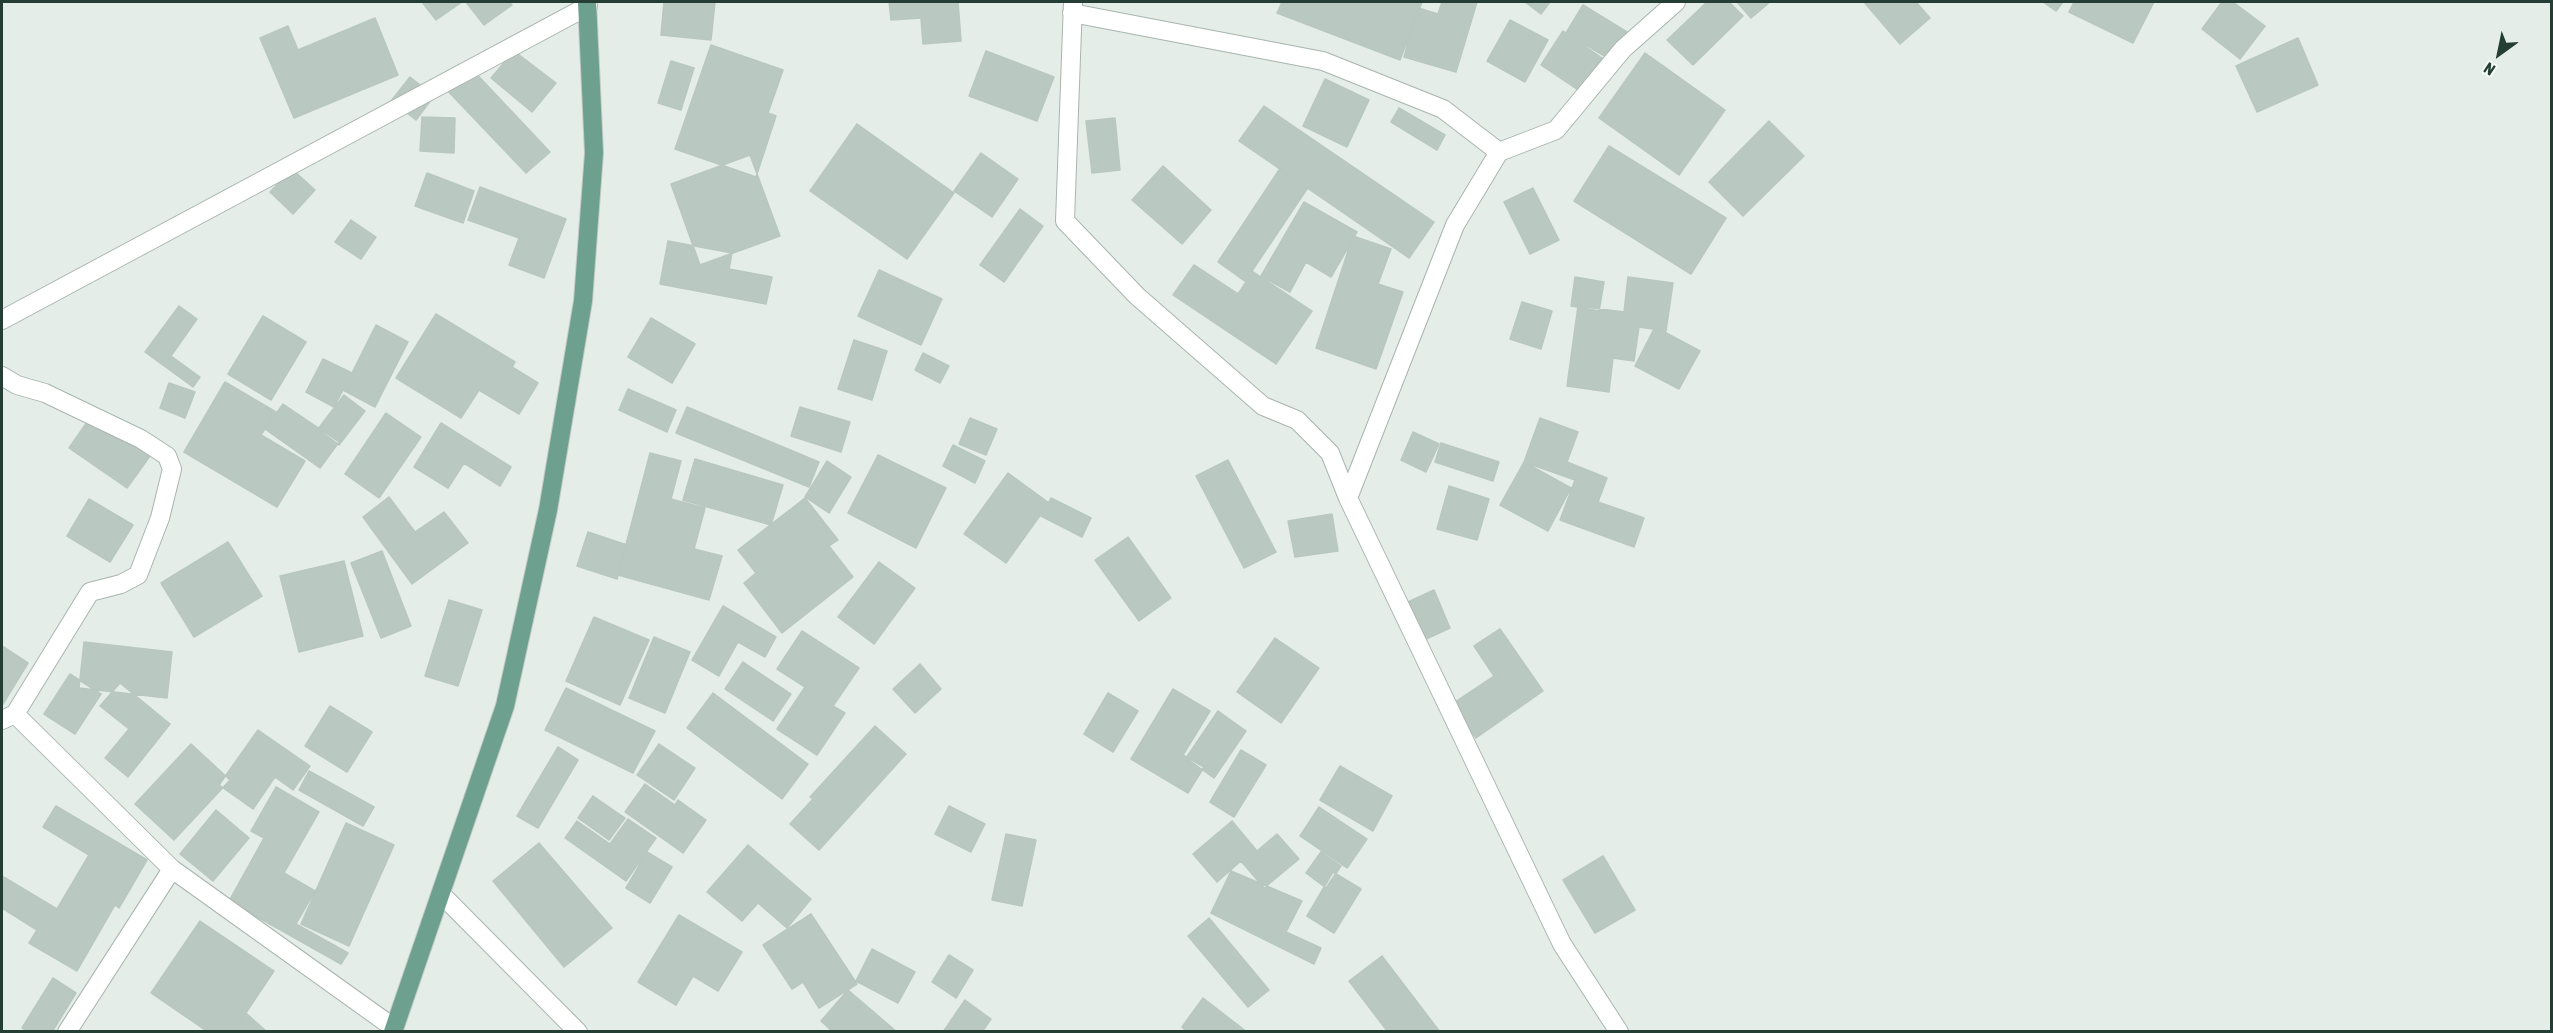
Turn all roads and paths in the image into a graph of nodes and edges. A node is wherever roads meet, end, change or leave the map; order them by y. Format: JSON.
{"nodes":[{"id":1,"x":1676,"y":2,"type":"edge"},
{"id":2,"x":587,"y":4,"type":"edge"},
{"id":3,"x":1073,"y":8,"type":"edge"},
{"id":4,"x":1498,"y":152,"type":"junction"},
{"id":5,"x":2,"y":320,"type":"edge"},
{"id":6,"x":2,"y":376,"type":"edge"},
{"id":7,"x":1348,"y":498,"type":"junction"},
{"id":8,"x":8,"y":717,"type":"edge"},
{"id":9,"x":172,"y":869,"type":"junction"},
{"id":10,"x":441,"y":894,"type":"junction"},
{"id":11,"x":393,"y":1030,"type":"edge"},
{"id":12,"x":67,"y":1032,"type":"edge"},
{"id":13,"x":578,"y":1032,"type":"edge"},
{"id":14,"x":1619,"y":1032,"type":"edge"}],
"edges":[{"from":1,"to":4,"type":"street"},
{"from":2,"to":5,"type":"street"},
{"from":2,"to":10,"type":"main road"},
{"from":3,"to":4,"type":"street"},
{"from":3,"to":7,"type":"street"},
{"from":4,"to":7,"type":"street"},
{"from":6,"to":8,"type":"street"},
{"from":7,"to":14,"type":"street"},
{"from":8,"to":9,"type":"street"},
{"from":9,"to":11,"type":"street"},
{"from":9,"to":12,"type":"street"},
{"from":10,"to":11,"type":"main road"},
{"from":10,"to":13,"type":"street"}]}
